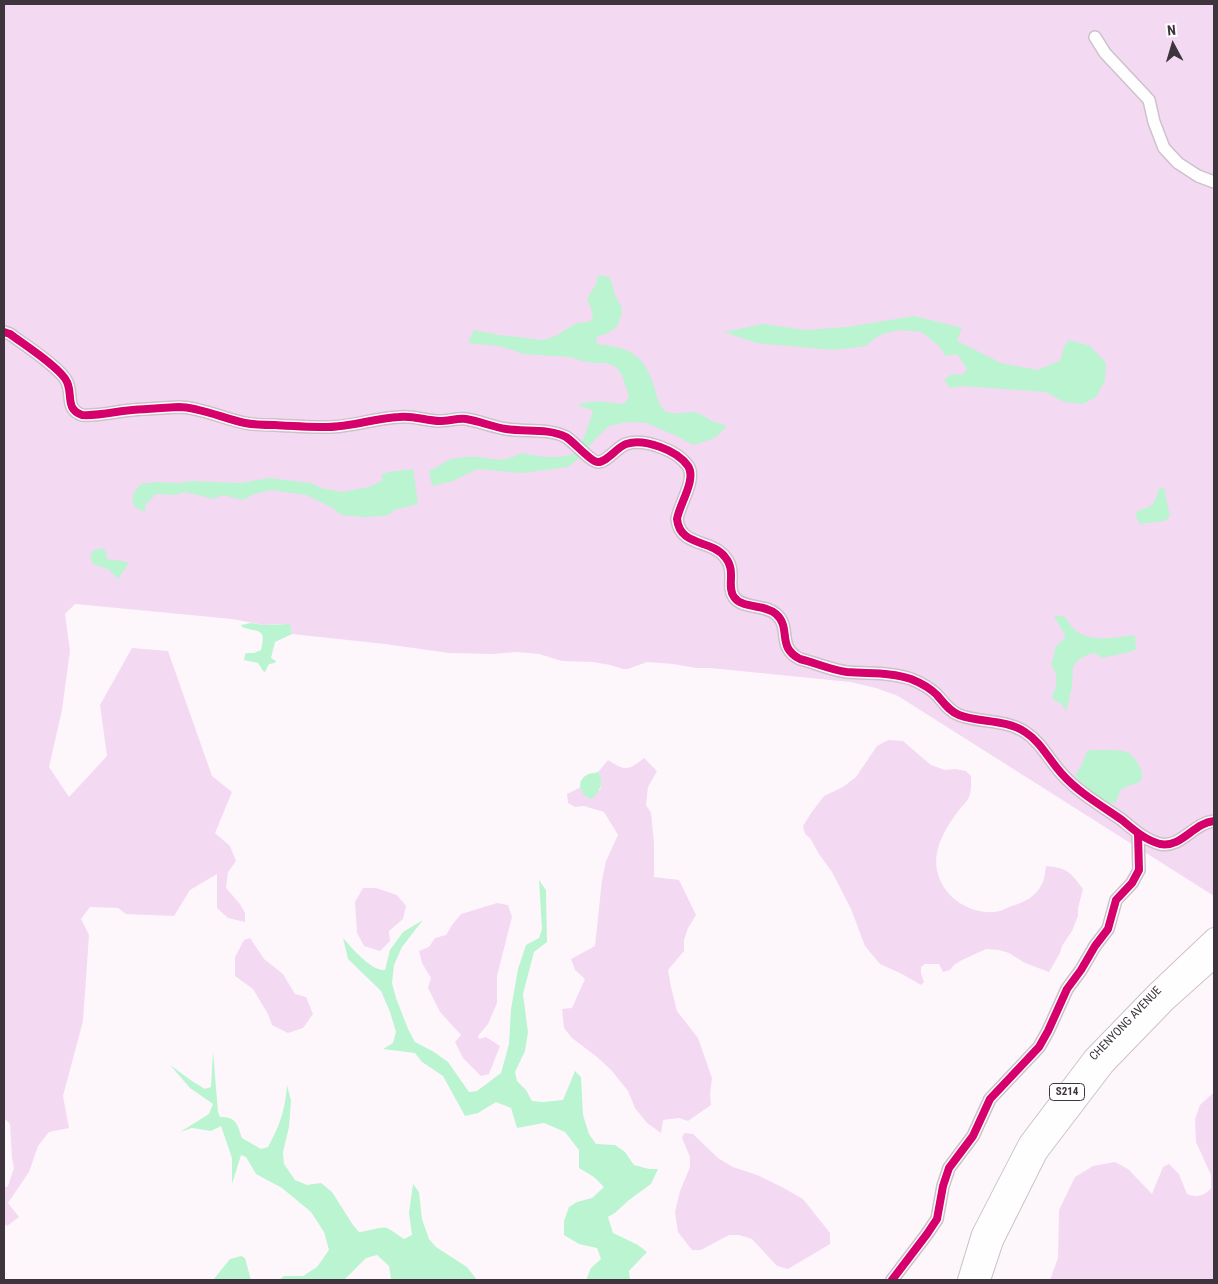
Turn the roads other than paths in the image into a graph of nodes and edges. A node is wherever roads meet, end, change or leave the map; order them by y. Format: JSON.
{"nodes":[{"id":1,"x":1095,"y":37,"type":"dead end"},
{"id":2,"x":1214,"y":182,"type":"edge"},
{"id":3,"x":4,"y":332,"type":"edge"},
{"id":4,"x":1214,"y":821,"type":"edge"},
{"id":5,"x":1138,"y":834,"type":"junction"},
{"id":6,"x":1214,"y":937,"type":"edge"},
{"id":7,"x":1214,"y":959,"type":"edge"},
{"id":8,"x":892,"y":1280,"type":"edge"},
{"id":9,"x":967,"y":1280,"type":"edge"},
{"id":10,"x":981,"y":1280,"type":"edge"}],
"edges":[{"from":1,"to":2,"type":"street"},
{"from":3,"to":5,"type":"street"},
{"from":4,"to":5,"type":"street"},
{"from":5,"to":8,"type":"street"},
{"from":6,"to":9,"type":"highway","name":"CHENYONG AVENUE","number":"S214"},
{"from":7,"to":10,"type":"highway","name":"CHENYONG AVENUE","number":"S214"}]}
